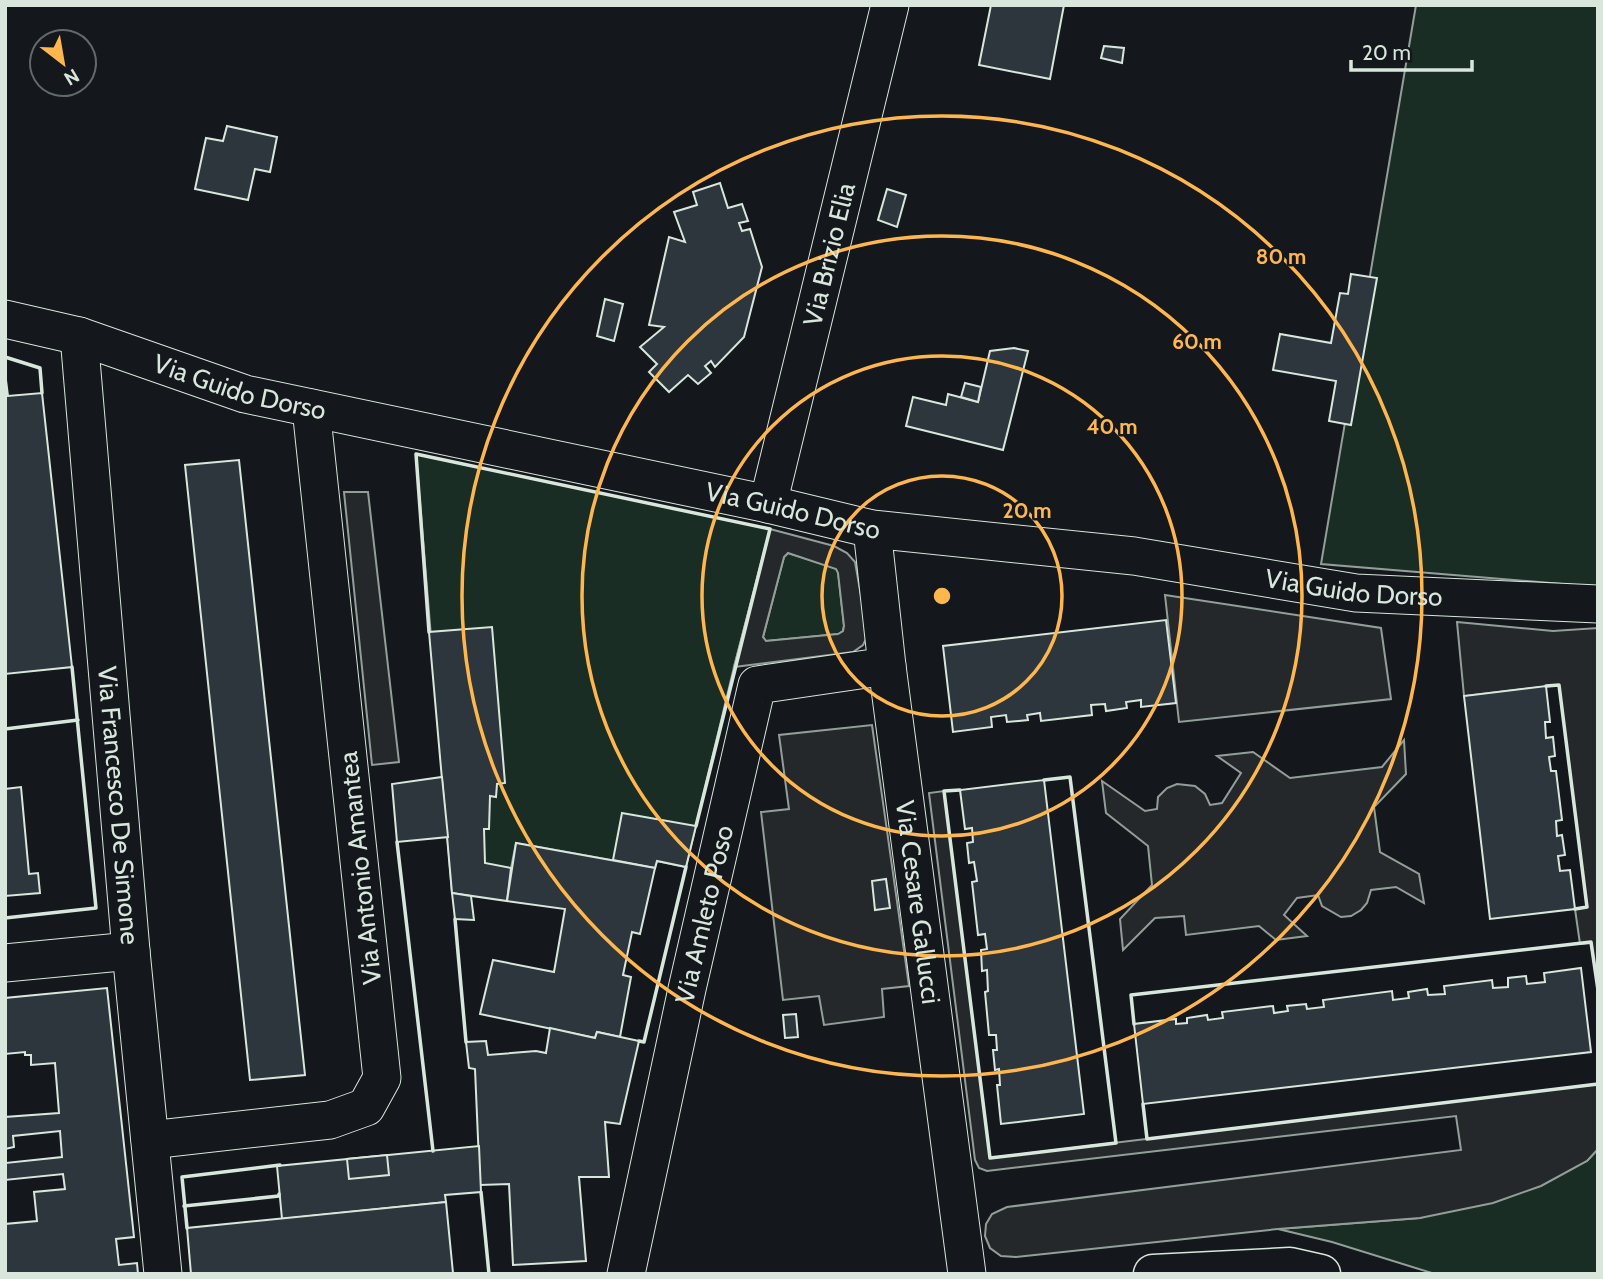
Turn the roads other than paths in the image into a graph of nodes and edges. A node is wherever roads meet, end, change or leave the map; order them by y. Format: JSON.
{"nodes":[{"id":1,"x":890,"y":5,"type":"edge"},
{"id":2,"x":5,"y":319,"type":"edge"},
{"id":3,"x":79,"y":337,"type":"junction"},
{"id":4,"x":311,"y":408,"type":"junction"},
{"id":5,"x":768,"y":504,"type":"junction"},
{"id":6,"x":872,"y":529,"type":"junction"},
{"id":7,"x":1598,"y":604,"type":"edge"},
{"id":8,"x":887,"y":666,"type":"junction"},
{"id":9,"x":131,"y":951,"type":"junction"},
{"id":10,"x":5,"y":962,"type":"edge"},
{"id":11,"x":150,"y":1140,"type":"junction"},
{"id":12,"x":163,"y":1274,"type":"edge"},
{"id":13,"x":626,"y":1274,"type":"edge"},
{"id":14,"x":967,"y":1274,"type":"edge"},
{"id":15,"x":1153,"y":1274,"type":"edge"},
{"id":16,"x":1321,"y":1274,"type":"edge"}],
"edges":[{"from":1,"to":5,"type":"street","name":"Via Brizio Elia"},
{"from":2,"to":3,"type":"street","name":"Via Guido Dorso"},
{"from":3,"to":4,"type":"street","name":"Via Guido Dorso"},
{"from":3,"to":9,"type":"street","name":"Via Francesco De Simone"},
{"from":4,"to":5,"type":"street","name":"Via Guido Dorso"},
{"from":4,"to":11,"type":"street","name":"Via Antonio Amantea"},
{"from":5,"to":6,"type":"street","name":"Via Guido Dorso"},
{"from":6,"to":7,"type":"street","name":"Via Guido Dorso"},
{"from":6,"to":8,"type":"street","name":"Via Cesare Gallucci"},
{"from":8,"to":13,"type":"street","name":"Via Amleto Poso"},
{"from":8,"to":14,"type":"street","name":"Via Cesare Gallucci"},
{"from":9,"to":10,"type":"street"},
{"from":9,"to":11,"type":"street","name":"Via Francesco De Simone"},
{"from":11,"to":12,"type":"street","name":"Via Francesco De Simone"},
{"from":15,"to":16,"type":"main road"}]}
